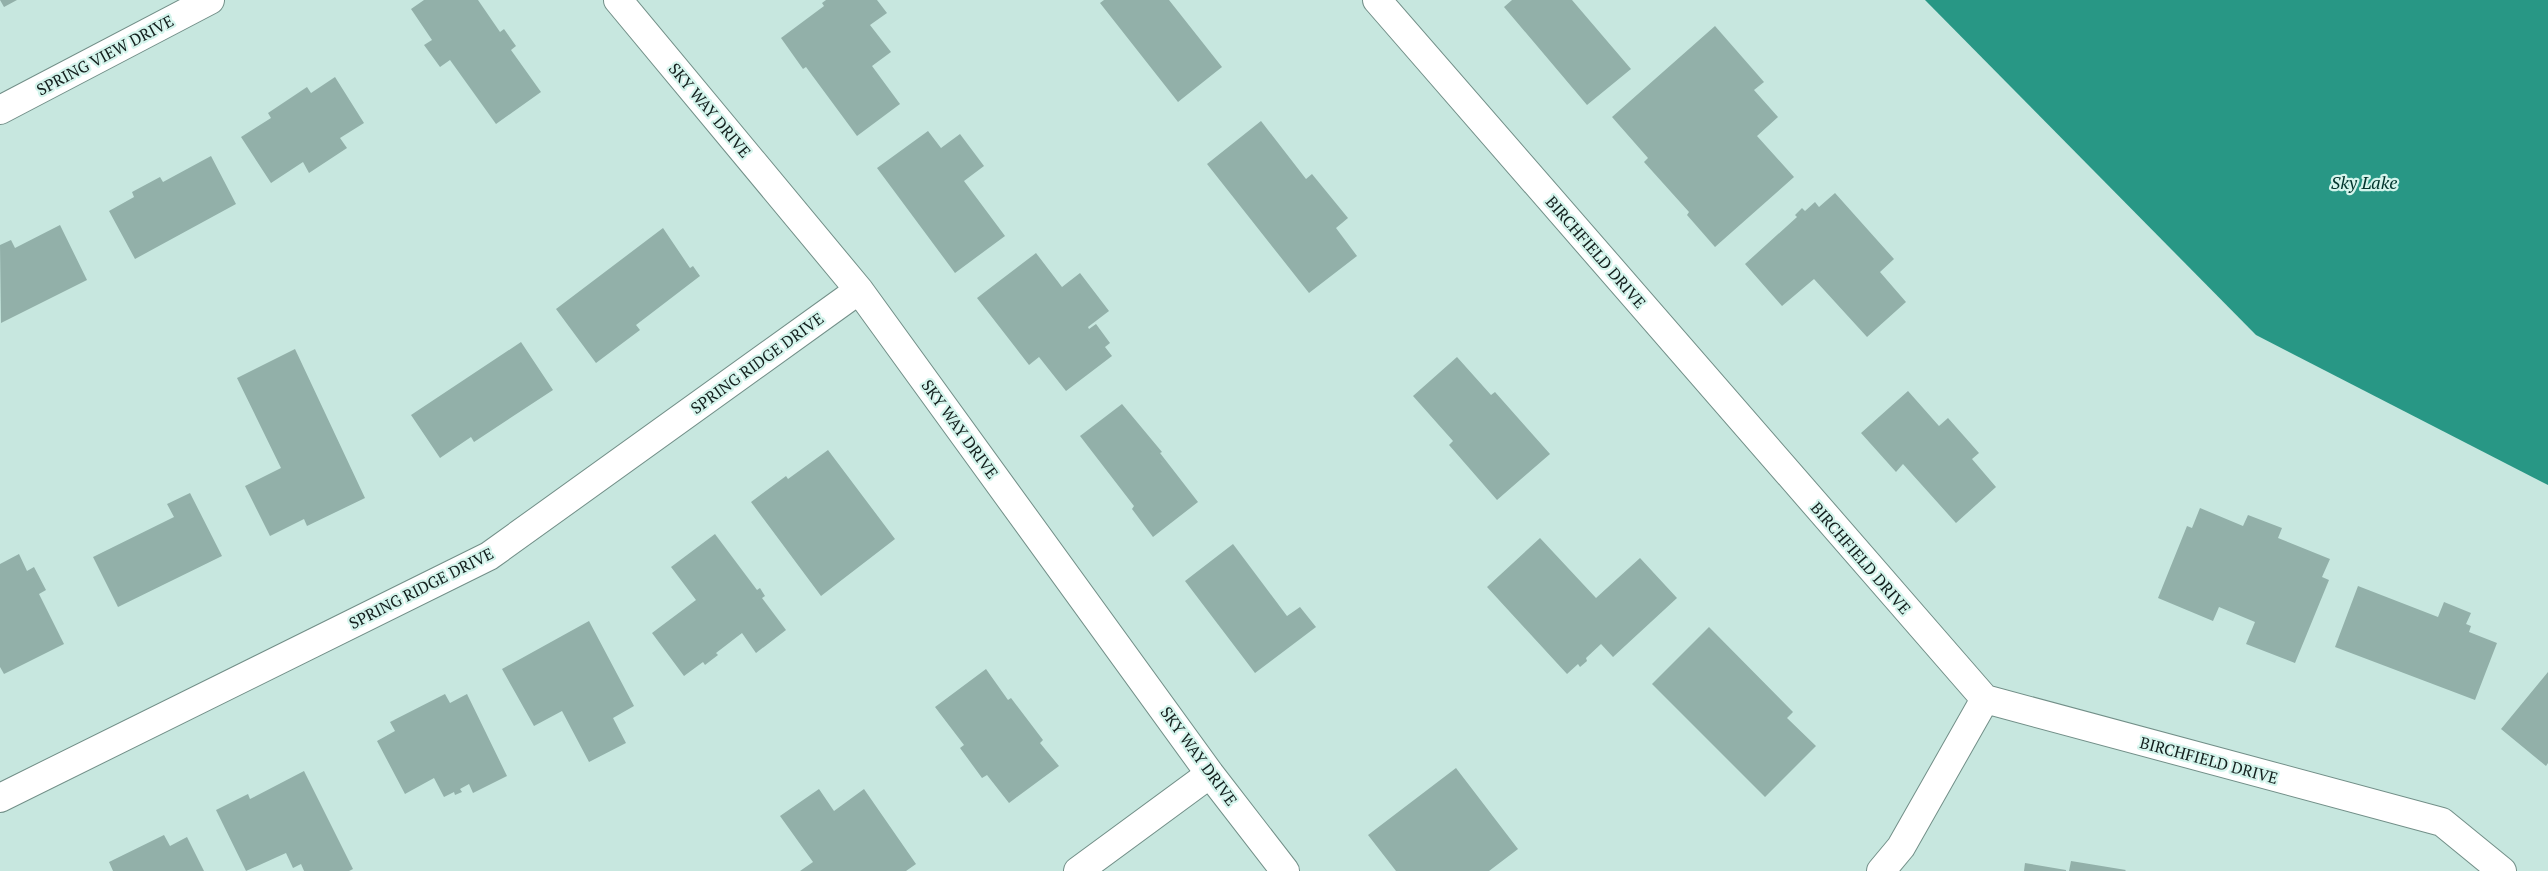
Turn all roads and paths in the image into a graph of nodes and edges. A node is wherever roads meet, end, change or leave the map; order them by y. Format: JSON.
{"nodes":[{"id":1,"x":210,"y":0,"type":"edge"},
{"id":2,"x":618,"y":0,"type":"edge"},
{"id":3,"x":1377,"y":0,"type":"edge"},
{"id":4,"x":0,"y":110,"type":"edge"},
{"id":5,"x":859,"y":290,"type":"junction"},
{"id":6,"x":1984,"y":699,"type":"junction"},
{"id":7,"x":1210,"y":774,"type":"junction"},
{"id":8,"x":0,"y":798,"type":"edge"},
{"id":9,"x":1078,"y":871,"type":"edge"},
{"id":10,"x":1285,"y":871,"type":"edge"},
{"id":11,"x":1881,"y":871,"type":"edge"},
{"id":12,"x":2502,"y":871,"type":"edge"}],
"edges":[{"from":1,"to":4,"type":"street","name":"SPRING VIEW DRIVE"},
{"from":2,"to":5,"type":"street","name":"SKY WAY DRIVE"},
{"from":3,"to":6,"type":"street","name":"BIRCHFIELD DRIVE"},
{"from":5,"to":7,"type":"street","name":"SKY WAY DRIVE"},
{"from":5,"to":8,"type":"street","name":"SPRING RIDGE DRIVE"},
{"from":6,"to":11,"type":"street"},
{"from":6,"to":12,"type":"street","name":"BIRCHFIELD DRIVE"},
{"from":7,"to":9,"type":"street"},
{"from":7,"to":10,"type":"street","name":"SKY WAY DRIVE"}]}
